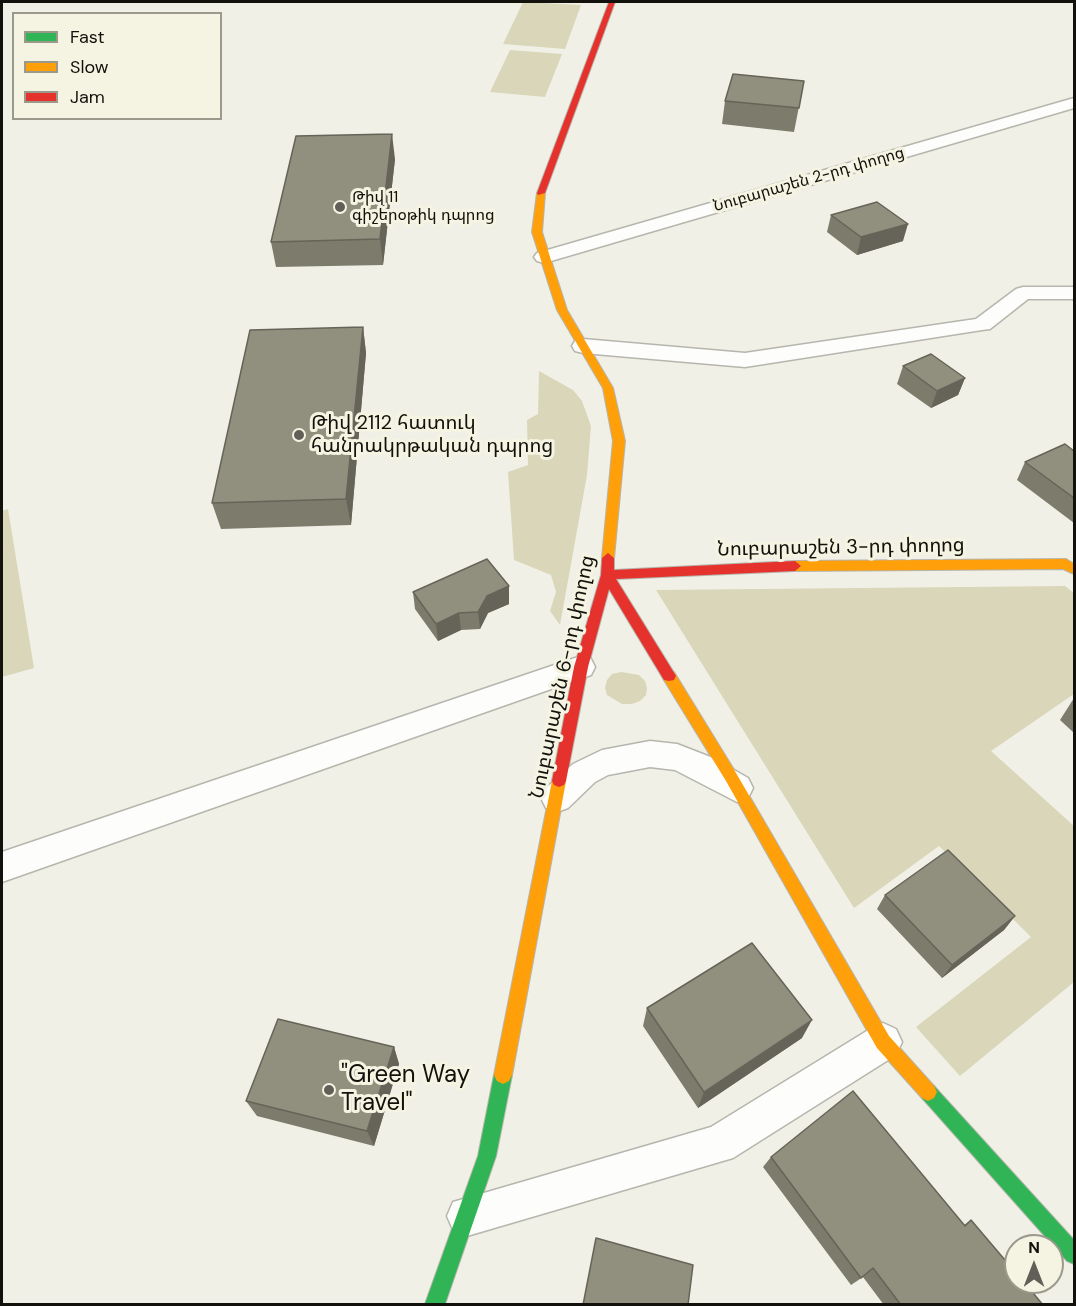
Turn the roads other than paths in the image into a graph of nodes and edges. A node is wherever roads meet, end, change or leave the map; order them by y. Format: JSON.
{"nodes":[{"id":1,"x":612,"y":2,"type":"edge"},
{"id":2,"x":1074,"y":102,"type":"edge"},
{"id":3,"x":544,"y":257,"type":"junction"},
{"id":4,"x":1074,"y":293,"type":"edge"},
{"id":5,"x":583,"y":346,"type":"junction"},
{"id":6,"x":1074,"y":570,"type":"edge"},
{"id":7,"x":607,"y":575,"type":"junction"},
{"id":8,"x":581,"y":667,"type":"junction"},
{"id":9,"x":738,"y":788,"type":"junction"},
{"id":10,"x":557,"y":798,"type":"junction"},
{"id":11,"x":2,"y":867,"type":"edge"},
{"id":12,"x":884,"y":1042,"type":"junction"},
{"id":13,"x":467,"y":1216,"type":"junction"},
{"id":14,"x":1074,"y":1254,"type":"edge"},
{"id":15,"x":435,"y":1305,"type":"edge"}],
"edges":[{"from":1,"to":3,"type":"main road","name":"Նուբարաշեն 6-րդ փողոց"},
{"from":2,"to":3,"type":"street","name":"Նուբարաշեն 2-րդ փողոց"},
{"from":3,"to":5,"type":"main road","name":"Նուբարաշեն 6-րդ փողոց"},
{"from":4,"to":5,"type":"street"},
{"from":5,"to":7,"type":"main road","name":"Նուբարաշեն 6-րդ փողոց"},
{"from":6,"to":7,"type":"main road","name":"Նուբարաշեն 3-րդ փողոց"},
{"from":7,"to":8,"type":"main road","name":"Նուբարաշեն 6-րդ փողոց"},
{"from":7,"to":9,"type":"main road"},
{"from":8,"to":10,"type":"main road","name":"Նուբարաշեն 6-րդ փողոց"},
{"from":8,"to":11,"type":"street"},
{"from":9,"to":10,"type":"street"},
{"from":9,"to":12,"type":"main road"},
{"from":10,"to":13,"type":"main road","name":"Նուբարաշեն 6-րդ փողոց"},
{"from":12,"to":13,"type":"street"},
{"from":12,"to":14,"type":"main road"},
{"from":13,"to":15,"type":"main road","name":"Նուբարաշեն 6-րդ փողոց"}]}
